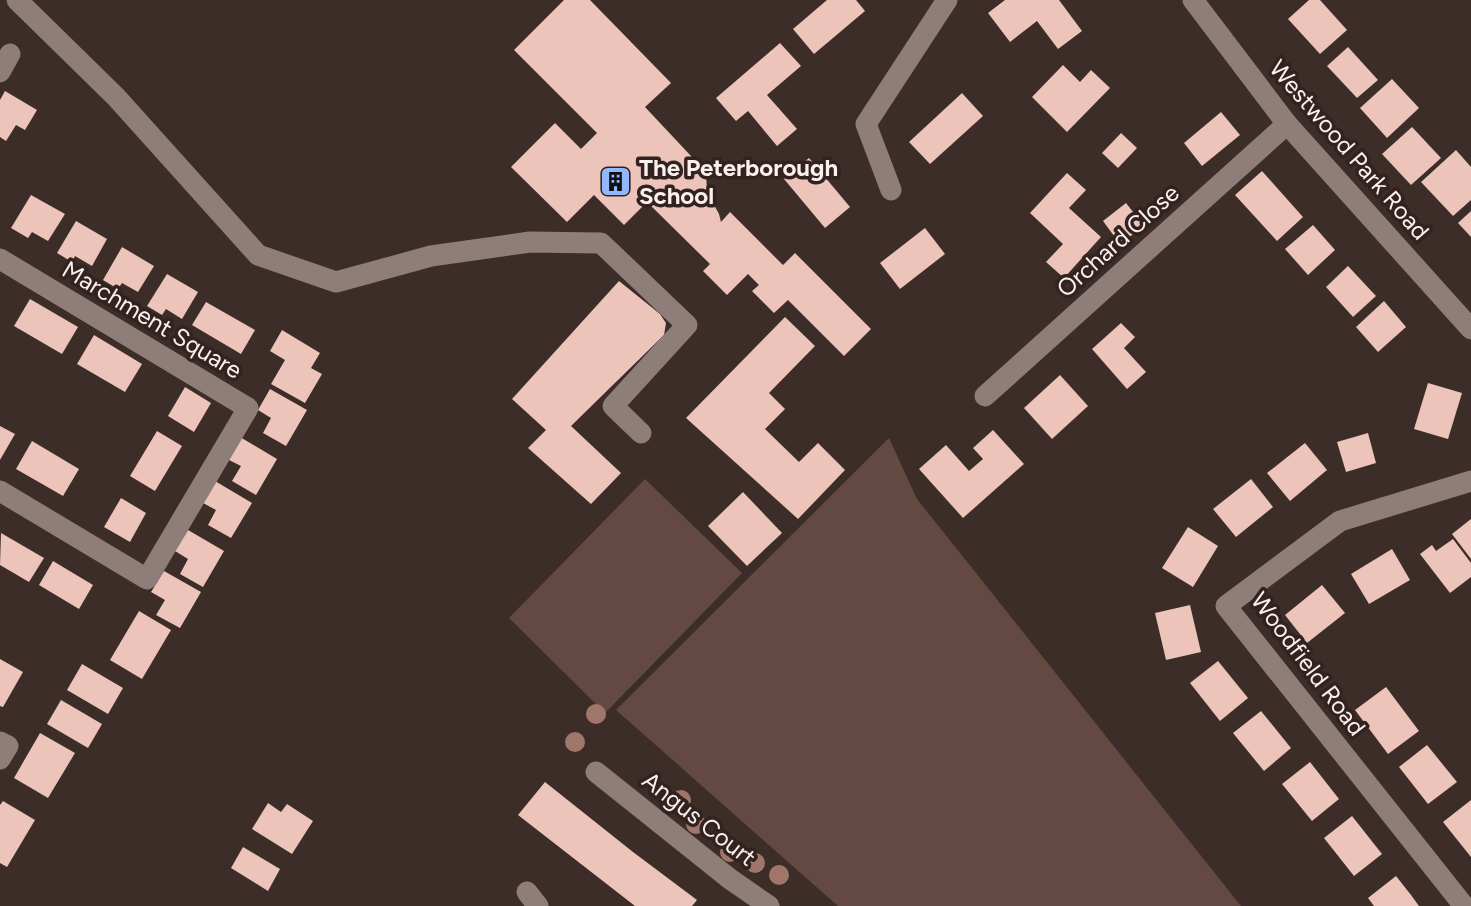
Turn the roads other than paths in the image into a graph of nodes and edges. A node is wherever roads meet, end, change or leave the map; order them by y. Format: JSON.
{"nodes":[{"id":1,"x":17,"y":0,"type":"edge"},
{"id":2,"x":947,"y":0,"type":"edge"},
{"id":3,"x":1193,"y":0,"type":"edge"},
{"id":4,"x":1287,"y":124,"type":"junction"},
{"id":5,"x":891,"y":190,"type":"dead end"},
{"id":6,"x":0,"y":259,"type":"edge"},
{"id":7,"x":1471,"y":329,"type":"edge"},
{"id":8,"x":985,"y":396,"type":"dead end"},
{"id":9,"x":640,"y":433,"type":"dead end"},
{"id":10,"x":1471,"y":481,"type":"edge"},
{"id":11,"x":0,"y":491,"type":"edge"},
{"id":12,"x":0,"y":741,"type":"edge"},
{"id":13,"x":0,"y":759,"type":"edge"},
{"id":14,"x":596,"y":772,"type":"dead end"},
{"id":15,"x":769,"y":906,"type":"edge"},
{"id":16,"x":1464,"y":906,"type":"edge"}],
"edges":[{"from":1,"to":9,"type":"street"},
{"from":2,"to":5,"type":"street"},
{"from":3,"to":4,"type":"street","name":"Westwood Park Road"},
{"from":4,"to":7,"type":"street","name":"Westwood Park Road"},
{"from":4,"to":8,"type":"street","name":"Orchard Close"},
{"from":6,"to":11,"type":"street","name":"Marchment Square"},
{"from":10,"to":16,"type":"street","name":"Woodfield Road"},
{"from":12,"to":13,"type":"street"},
{"from":14,"to":15,"type":"street","name":"Angus Court"}]}
